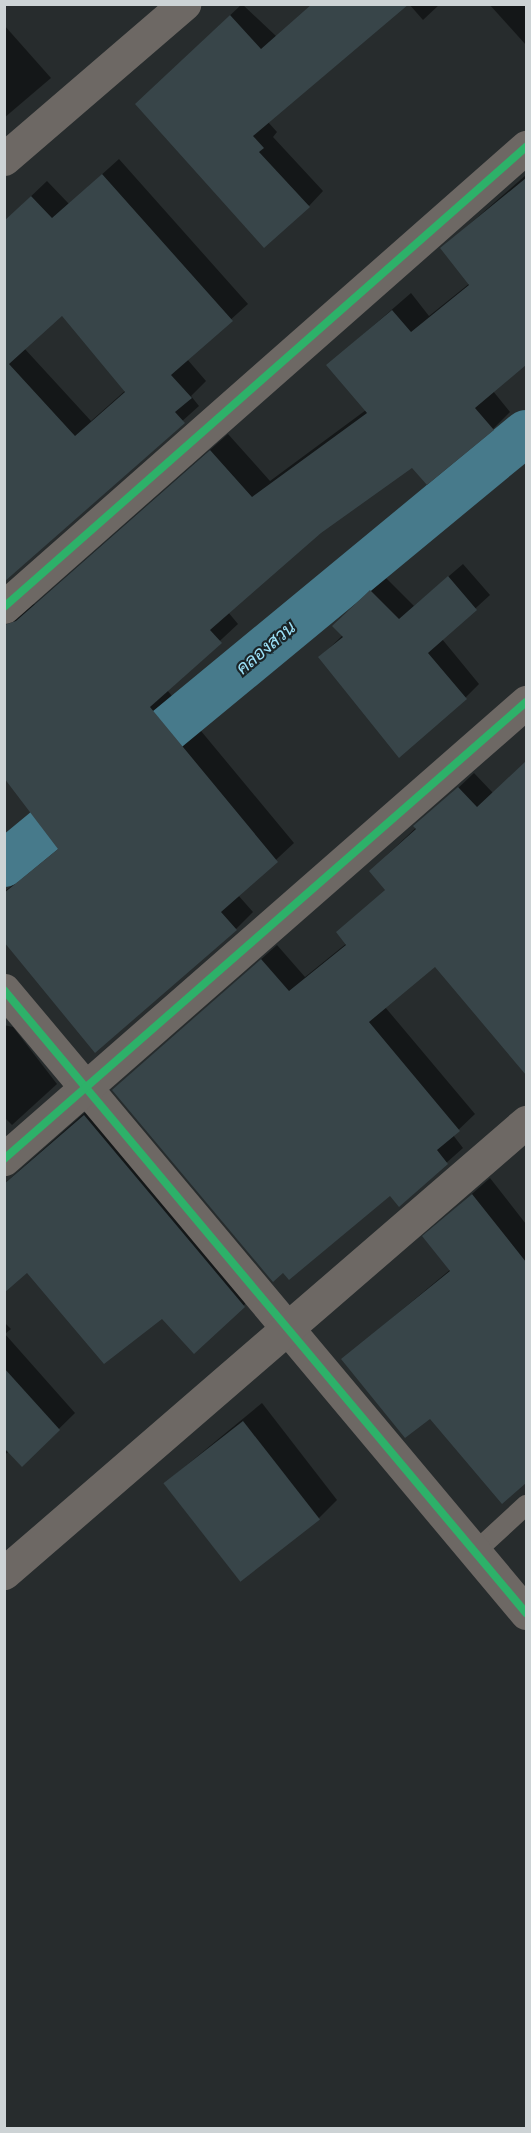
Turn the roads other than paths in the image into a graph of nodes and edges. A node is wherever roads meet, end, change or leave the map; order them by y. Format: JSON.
{"nodes":[{"id":1,"x":184,"y":4,"type":"edge"},
{"id":2,"x":526,"y":147,"type":"edge"},
{"id":3,"x":4,"y":159,"type":"edge"},
{"id":4,"x":4,"y":607,"type":"edge"},
{"id":5,"x":526,"y":702,"type":"edge"},
{"id":6,"x":4,"y":990,"type":"edge"},
{"id":7,"x":86,"y":1089,"type":"junction"},
{"id":8,"x":526,"y":1122,"type":"edge"},
{"id":9,"x":4,"y":1159,"type":"edge"},
{"id":10,"x":286,"y":1330,"type":"junction"},
{"id":11,"x":526,"y":1505,"type":"edge"},
{"id":12,"x":474,"y":1553,"type":"junction"},
{"id":13,"x":4,"y":1573,"type":"edge"},
{"id":14,"x":526,"y":1613,"type":"edge"}],
"edges":[{"from":1,"to":3,"type":"street"},
{"from":2,"to":4,"type":"street"},
{"from":5,"to":7,"type":"street"},
{"from":6,"to":7,"type":"street"},
{"from":7,"to":9,"type":"street"},
{"from":7,"to":10,"type":"street"},
{"from":8,"to":10,"type":"street"},
{"from":10,"to":12,"type":"street"},
{"from":10,"to":13,"type":"street"},
{"from":11,"to":12,"type":"lane"},
{"from":12,"to":14,"type":"street"}]}
